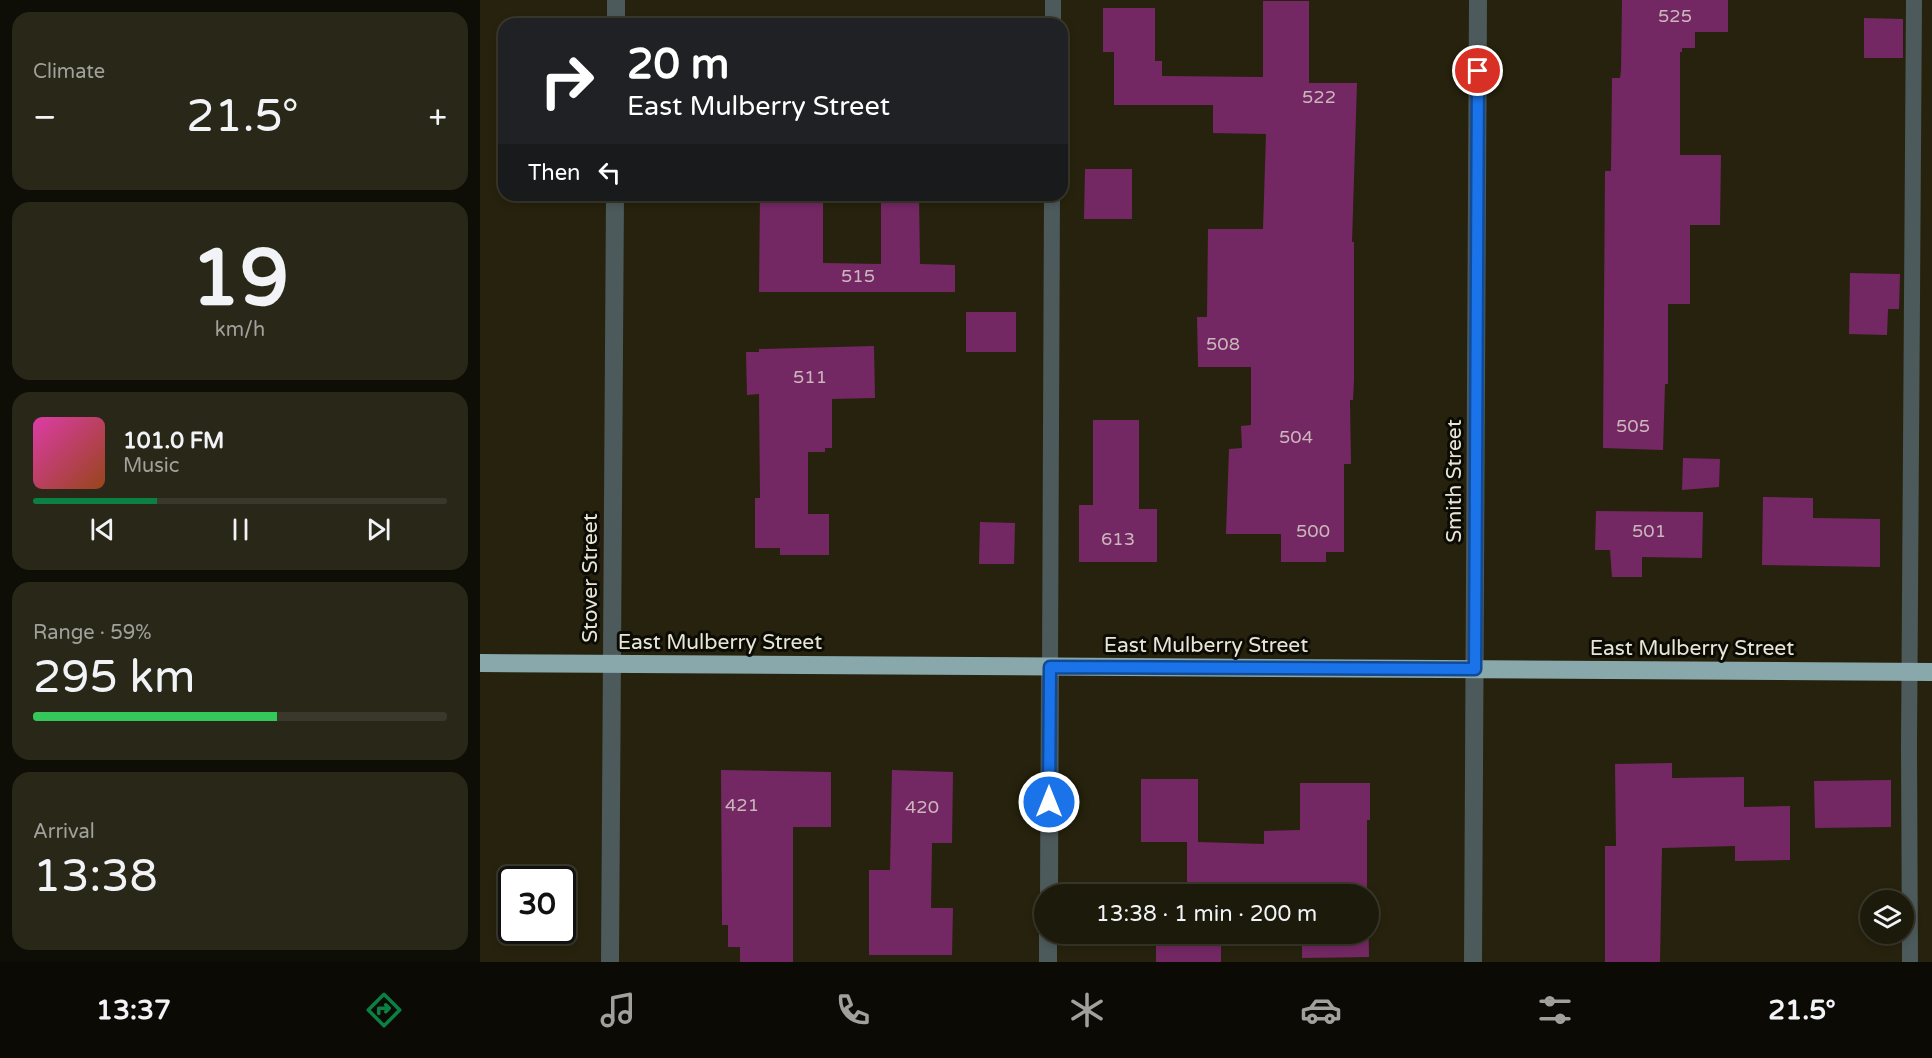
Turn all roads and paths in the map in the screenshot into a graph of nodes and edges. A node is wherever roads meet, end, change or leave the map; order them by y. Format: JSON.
{"nodes":[{"id":1,"x":616,"y":0,"type":"edge"},
{"id":2,"x":1053,"y":0,"type":"edge"},
{"id":3,"x":1478,"y":0,"type":"edge"},
{"id":4,"x":1914,"y":0,"type":"edge"},
{"id":5,"x":616,"y":18,"type":"edge"},
{"id":6,"x":1053,"y":18,"type":"edge"},
{"id":7,"x":615,"y":201,"type":"edge"},
{"id":8,"x":1052,"y":201,"type":"edge"},
{"id":9,"x":480,"y":663,"type":"edge"},
{"id":10,"x":612,"y":664,"type":"junction"},
{"id":11,"x":1050,"y":667,"type":"junction"},
{"id":12,"x":1475,"y":669,"type":"junction"},
{"id":13,"x":1910,"y":672,"type":"junction"},
{"id":14,"x":1932,"y":672,"type":"edge"},
{"id":15,"x":1049,"y":884,"type":"edge"},
{"id":16,"x":1048,"y":944,"type":"edge"},
{"id":17,"x":610,"y":962,"type":"edge"},
{"id":18,"x":1048,"y":962,"type":"edge"},
{"id":19,"x":1473,"y":962,"type":"edge"},
{"id":20,"x":1910,"y":962,"type":"edge"}],
"edges":[{"from":1,"to":5,"type":"street"},
{"from":2,"to":6,"type":"lane"},
{"from":3,"to":12,"type":"street","name":"Smith Street"},
{"from":4,"to":13,"type":"lane"},
{"from":7,"to":10,"type":"street","name":"Stover Street"},
{"from":8,"to":11,"type":"lane"},
{"from":9,"to":10,"type":"highway","name":"East Mulberry Street"},
{"from":10,"to":11,"type":"highway","name":"East Mulberry Street"},
{"from":10,"to":17,"type":"street","name":"Stover Street"},
{"from":11,"to":12,"type":"highway","name":"East Mulberry Street"},
{"from":11,"to":15,"type":"street"},
{"from":12,"to":13,"type":"highway","name":"East Mulberry Street"},
{"from":12,"to":19,"type":"street","name":"Smith Street"},
{"from":13,"to":14,"type":"highway","name":"East Mulberry Street"},
{"from":13,"to":20,"type":"lane"},
{"from":16,"to":18,"type":"street"}]}
